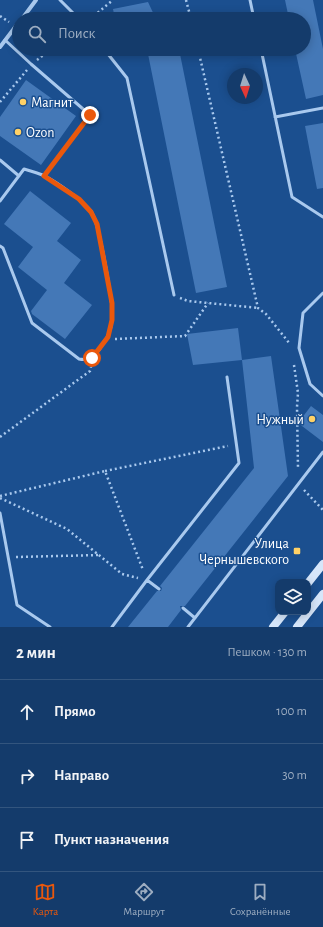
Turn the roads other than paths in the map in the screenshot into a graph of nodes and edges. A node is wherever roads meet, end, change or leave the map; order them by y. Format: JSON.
{"nodes":[{"id":1,"x":36,"y":0,"type":"edge"},
{"id":2,"x":60,"y":0,"type":"edge"},
{"id":3,"x":250,"y":0,"type":"edge"},
{"id":4,"x":27,"y":12,"type":"edge"},
{"id":5,"x":72,"y":12,"type":"edge"},
{"id":6,"x":253,"y":12,"type":"edge"},
{"id":7,"x":12,"y":31,"type":"edge"},
{"id":8,"x":5,"y":40,"type":"junction"},
{"id":9,"x":12,"y":46,"type":"edge"},
{"id":10,"x":0,"y":47,"type":"edge"},
{"id":11,"x":22,"y":56,"type":"edge"},
{"id":12,"x":110,"y":56,"type":"edge"},
{"id":13,"x":262,"y":56,"type":"edge"},
{"id":14,"x":323,"y":108,"type":"edge"},
{"id":15,"x":275,"y":117,"type":"junction"},
{"id":16,"x":0,"y":160,"type":"edge"},
{"id":17,"x":19,"y":176,"type":"junction"},
{"id":18,"x":44,"y":176,"type":"junction"},
{"id":19,"x":0,"y":201,"type":"edge"},
{"id":20,"x":323,"y":217,"type":"edge"},
{"id":21,"x":0,"y":246,"type":"edge"},
{"id":22,"x":323,"y":293,"type":"edge"},
{"id":23,"x":174,"y":295,"type":"road end"},
{"id":24,"x":227,"y":377,"type":"dead end"},
{"id":25,"x":323,"y":396,"type":"edge"},
{"id":26,"x":323,"y":452,"type":"edge"},
{"id":27,"x":0,"y":513,"type":"edge"},
{"id":28,"x":323,"y":564,"type":"edge"},
{"id":29,"x":311,"y":579,"type":"edge"},
{"id":30,"x":146,"y":580,"type":"junction"},
{"id":31,"x":158,"y":589,"type":"dead end"},
{"id":32,"x":323,"y":594,"type":"edge"},
{"id":33,"x":183,"y":608,"type":"dead end"},
{"id":34,"x":283,"y":615,"type":"edge"},
{"id":35,"x":195,"y":618,"type":"junction"},
{"id":36,"x":50,"y":627,"type":"edge"},
{"id":37,"x":112,"y":627,"type":"edge"},
{"id":38,"x":188,"y":627,"type":"edge"},
{"id":39,"x":273,"y":627,"type":"edge"},
{"id":40,"x":297,"y":627,"type":"edge"}],
"edges":[{"from":1,"to":4,"type":"street"},
{"from":2,"to":5,"type":"lane"},
{"from":3,"to":6,"type":"lane"},
{"from":7,"to":8,"type":"street"},
{"from":8,"to":9,"type":"lane"},
{"from":8,"to":10,"type":"street"},
{"from":11,"to":18,"type":"lane"},
{"from":12,"to":23,"type":"lane"},
{"from":13,"to":15,"type":"lane"},
{"from":14,"to":15,"type":"lane"},
{"from":15,"to":20,"type":"lane"},
{"from":16,"to":17,"type":"lane"},
{"from":17,"to":18,"type":"lane"},
{"from":17,"to":19,"type":"lane"},
{"from":18,"to":21,"type":"lane"},
{"from":22,"to":25,"type":"lane"},
{"from":24,"to":30,"type":"lane"},
{"from":26,"to":35,"type":"lane"},
{"from":27,"to":36,"type":"lane"},
{"from":28,"to":29,"type":"main road"},
{"from":30,"to":31,"type":"lane"},
{"from":30,"to":37,"type":"lane"},
{"from":32,"to":40,"type":"main road"},
{"from":33,"to":35,"type":"lane"},
{"from":34,"to":39,"type":"main road"},
{"from":35,"to":38,"type":"lane"}]}
